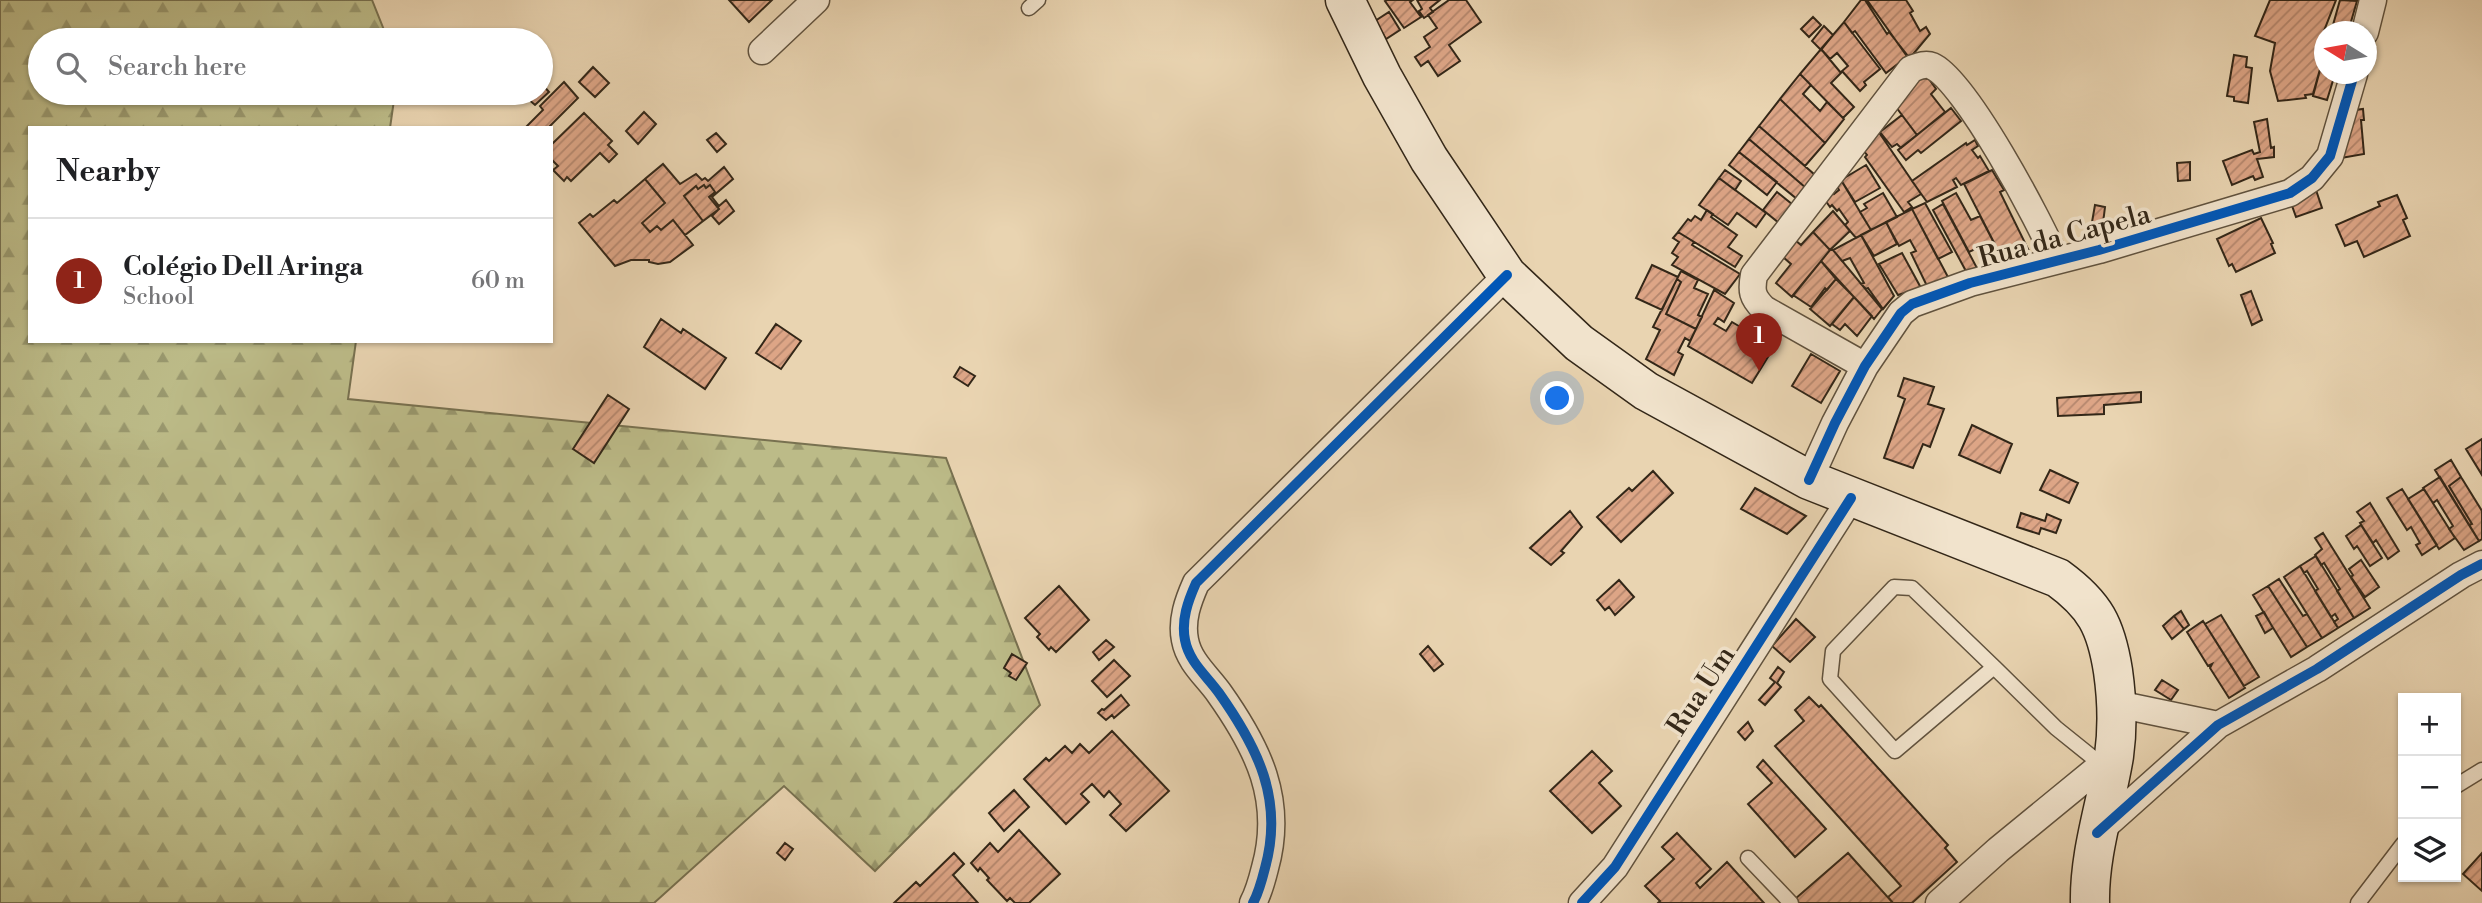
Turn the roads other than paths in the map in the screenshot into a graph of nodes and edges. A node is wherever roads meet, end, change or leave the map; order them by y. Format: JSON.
{"nodes":[{"id":1,"x":816,"y":0,"type":"edge"},
{"id":2,"x":1345,"y":0,"type":"edge"},
{"id":3,"x":2373,"y":0,"type":"edge"},
{"id":4,"x":2368,"y":21,"type":"edge"},
{"id":5,"x":762,"y":51,"type":"dead end"},
{"id":6,"x":2351,"y":84,"type":"edge"},
{"id":7,"x":2056,"y":260,"type":"junction"},
{"id":8,"x":1507,"y":275,"type":"junction"},
{"id":9,"x":1865,"y":366,"type":"junction"},
{"id":10,"x":1809,"y":480,"type":"junction"},
{"id":11,"x":1851,"y":498,"type":"junction"},
{"id":12,"x":2482,"y":564,"type":"edge"},
{"id":13,"x":1993,"y":667,"type":"junction"},
{"id":14,"x":2117,"y":704,"type":"junction"},
{"id":15,"x":2218,"y":725,"type":"junction"},
{"id":16,"x":2108,"y":760,"type":"junction"},
{"id":17,"x":2482,"y":770,"type":"edge"},
{"id":18,"x":2461,"y":783,"type":"edge"},
{"id":19,"x":2097,"y":833,"type":"junction"},
{"id":20,"x":2398,"y":851,"type":"edge"},
{"id":21,"x":1748,"y":858,"type":"dead end"},
{"id":22,"x":1253,"y":903,"type":"edge"},
{"id":23,"x":1582,"y":903,"type":"edge"},
{"id":24,"x":1791,"y":903,"type":"edge"},
{"id":25,"x":1939,"y":903,"type":"edge"},
{"id":26,"x":2090,"y":903,"type":"edge"},
{"id":27,"x":2358,"y":903,"type":"edge"}],
"edges":[{"from":1,"to":5,"type":"street"},
{"from":2,"to":8,"type":"main road"},
{"from":3,"to":4,"type":"street"},
{"from":6,"to":7,"type":"street","name":"Rua da Capela"},
{"from":7,"to":9,"type":"street","name":"Rua da Capela"},
{"from":7,"to":9,"type":"street"},
{"from":8,"to":10,"type":"main road"},
{"from":8,"to":22,"type":"street"},
{"from":9,"to":10,"type":"street","name":"Rua da Capela"},
{"from":10,"to":11,"type":"main road"},
{"from":11,"to":14,"type":"main road"},
{"from":11,"to":23,"type":"street","name":"Rua Um"},
{"from":12,"to":15,"type":"street"},
{"from":13,"to":13,"type":"lane"},
{"from":13,"to":16,"type":"lane"},
{"from":14,"to":15,"type":"street"},
{"from":14,"to":16,"type":"main road"},
{"from":15,"to":19,"type":"street"},
{"from":16,"to":19,"type":"main road"},
{"from":16,"to":25,"type":"street"},
{"from":17,"to":18,"type":"lane"},
{"from":19,"to":26,"type":"main road"},
{"from":20,"to":27,"type":"lane"},
{"from":21,"to":24,"type":"lane"}]}
